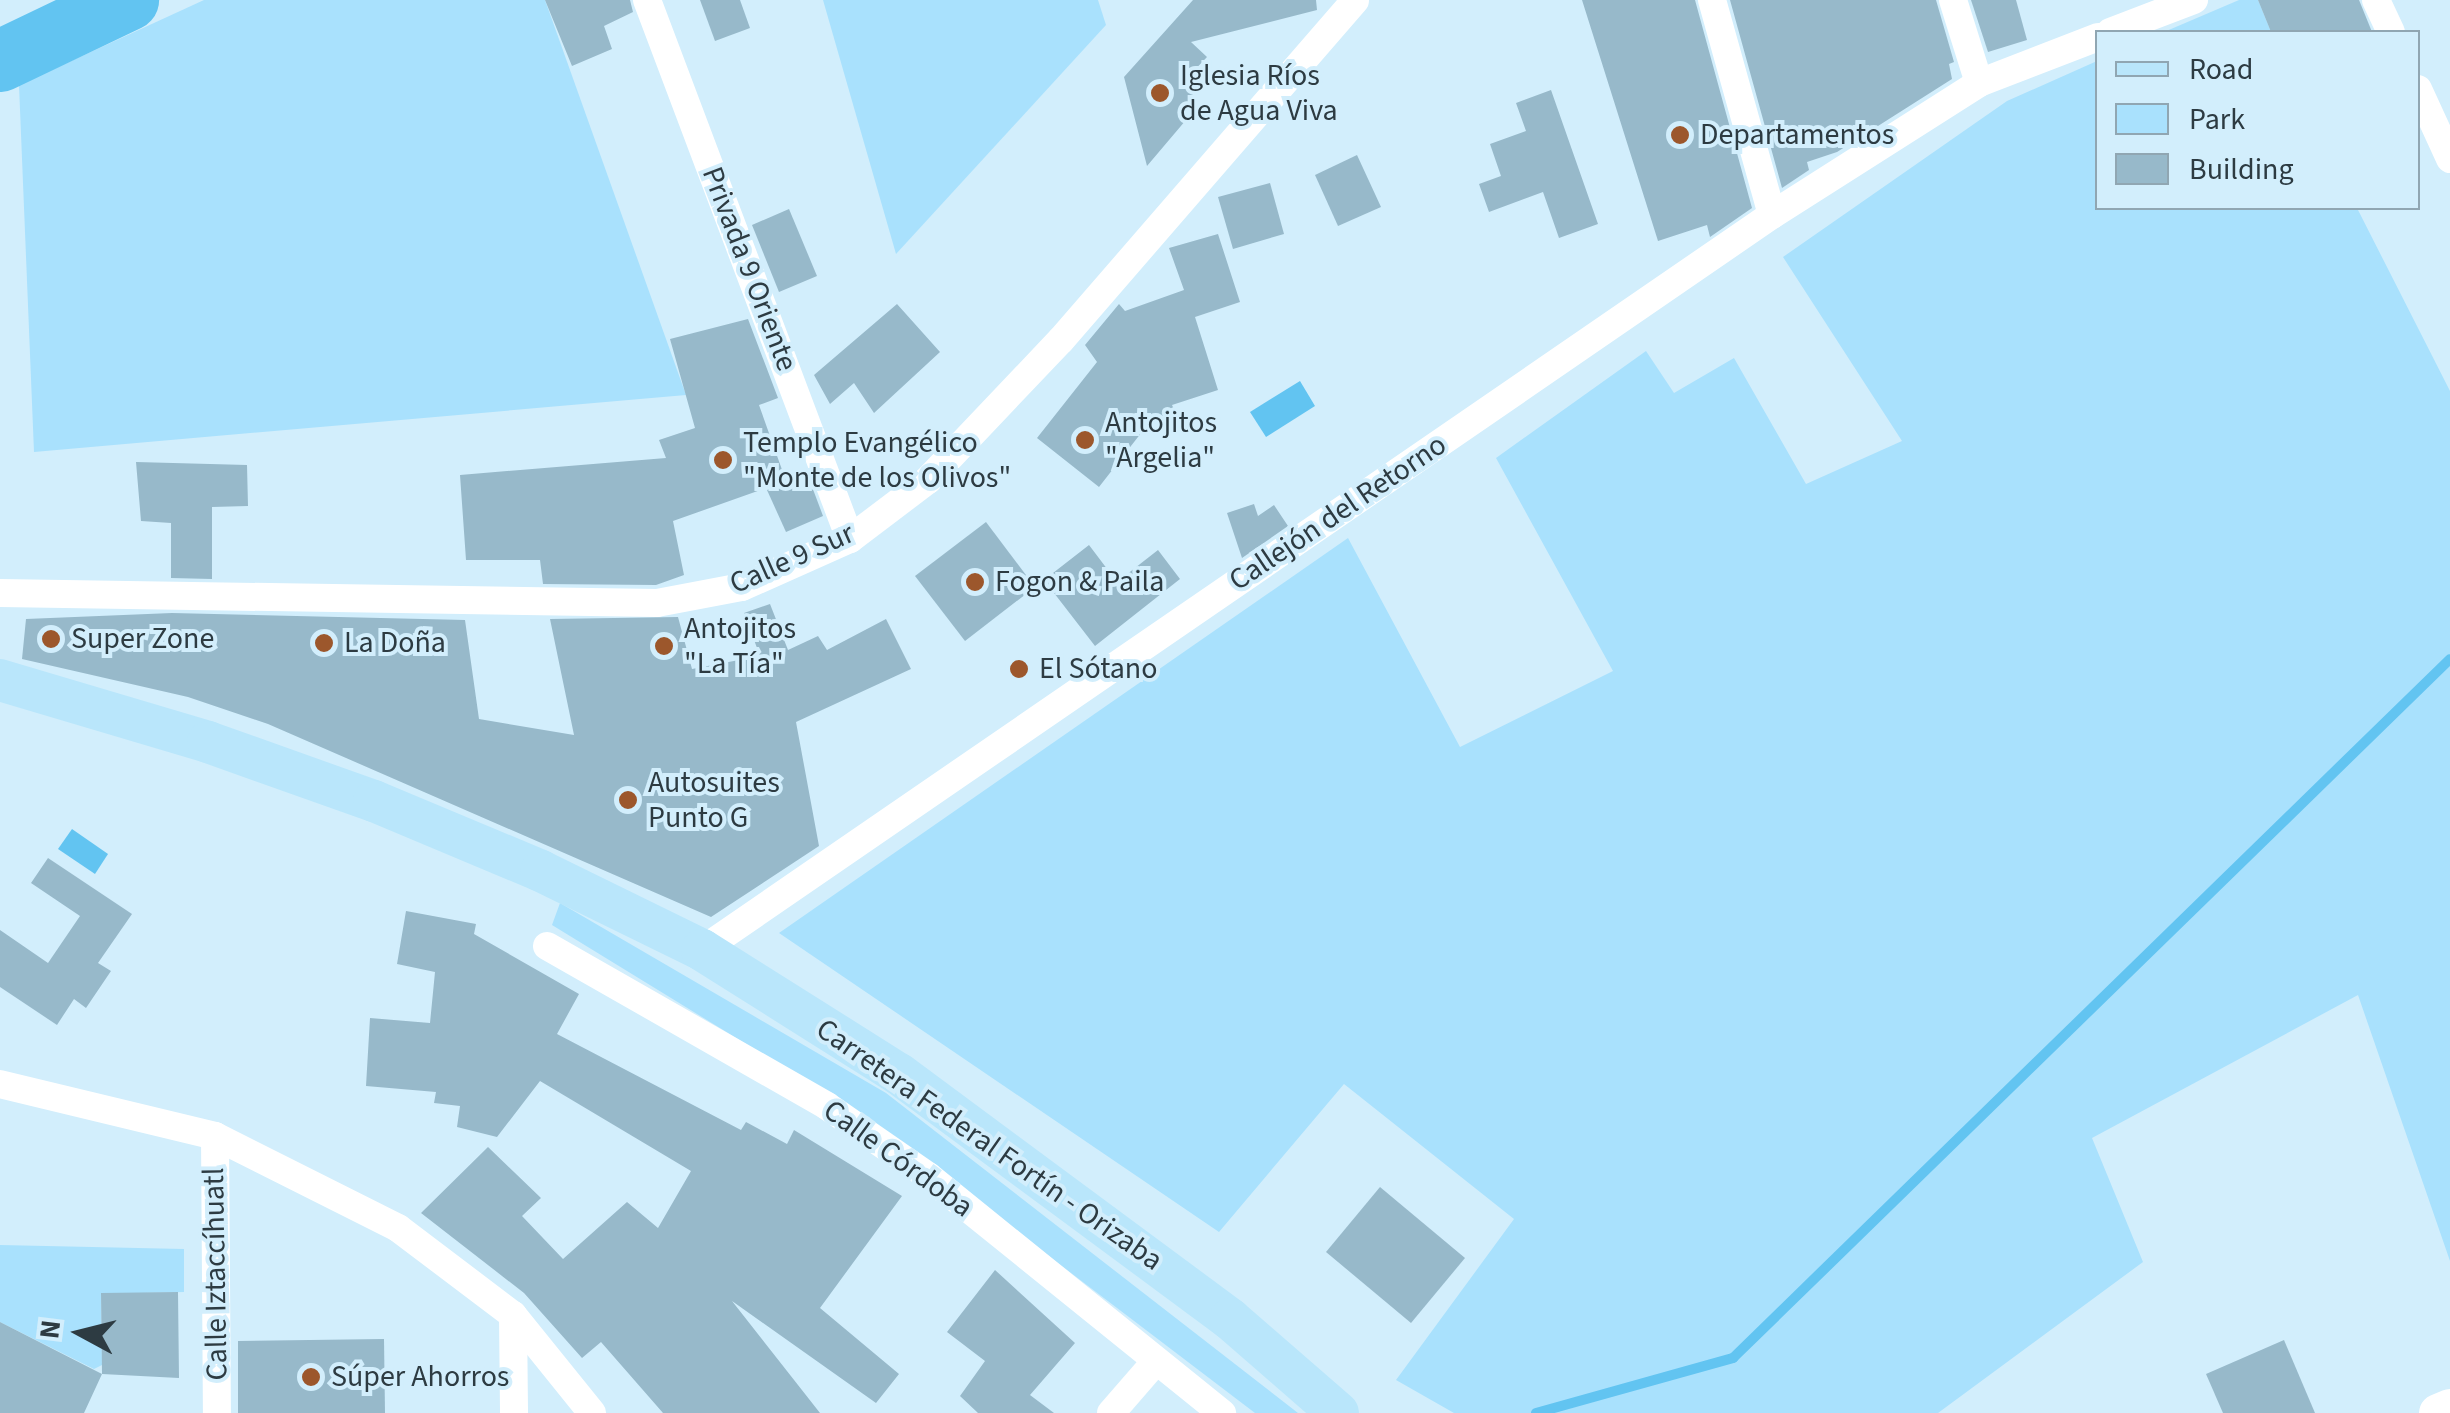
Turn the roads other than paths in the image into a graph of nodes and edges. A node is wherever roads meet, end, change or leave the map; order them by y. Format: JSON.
{"nodes":[{"id":1,"x":648,"y":0,"type":"edge"},
{"id":2,"x":1712,"y":0,"type":"edge"},
{"id":3,"x":1953,"y":0,"type":"edge"},
{"id":4,"x":2194,"y":0,"type":"edge"},
{"id":5,"x":2376,"y":0,"type":"edge"},
{"id":6,"x":1349,"y":2,"type":"edge"},
{"id":7,"x":2115,"y":30,"type":"edge"},
{"id":8,"x":2391,"y":30,"type":"edge"},
{"id":9,"x":2095,"y":38,"type":"edge"},
{"id":10,"x":1979,"y":83,"type":"junction"},
{"id":11,"x":2420,"y":93,"type":"edge"},
{"id":12,"x":2450,"y":159,"type":"edge"},
{"id":13,"x":1772,"y":215,"type":"junction"},
{"id":14,"x":850,"y":539,"type":"junction"},
{"id":15,"x":0,"y":593,"type":"edge"},
{"id":16,"x":0,"y":680,"type":"edge"},
{"id":17,"x":547,"y":946,"type":"dead end"},
{"id":18,"x":702,"y":950,"type":"junction"},
{"id":19,"x":0,"y":1084,"type":"edge"},
{"id":20,"x":214,"y":1136,"type":"junction"},
{"id":21,"x":513,"y":1315,"type":"junction"},
{"id":22,"x":1156,"y":1361,"type":"junction"},
{"id":23,"x":2450,"y":1408,"type":"edge"},
{"id":24,"x":218,"y":1413,"type":"edge"},
{"id":25,"x":514,"y":1413,"type":"edge"},
{"id":26,"x":592,"y":1413,"type":"edge"},
{"id":27,"x":1111,"y":1413,"type":"edge"},
{"id":28,"x":1222,"y":1413,"type":"edge"},
{"id":29,"x":1338,"y":1413,"type":"edge"},
{"id":30,"x":2438,"y":1413,"type":"edge"}],
"edges":[{"from":1,"to":14,"type":"street","name":"Privada 9 Oriente"},
{"from":2,"to":13,"type":"street"},
{"from":3,"to":10,"type":"street"},
{"from":4,"to":7,"type":"street"},
{"from":5,"to":8,"type":"street"},
{"from":6,"to":14,"type":"street","name":"Calle 9 Sur"},
{"from":9,"to":10,"type":"street","name":"Callejón del Retorno"},
{"from":10,"to":13,"type":"street","name":"Callejón del Retorno"},
{"from":11,"to":12,"type":"street"},
{"from":13,"to":18,"type":"street","name":"Callejón del Retorno"},
{"from":14,"to":15,"type":"street","name":"Calle 9 Sur"},
{"from":16,"to":18,"type":"main road","name":"Carretera Federal Fortín - Orizaba"},
{"from":17,"to":22,"type":"street","name":"Calle Córdoba"},
{"from":18,"to":29,"type":"main road","name":"Carretera Federal Fortín - Orizaba"},
{"from":19,"to":20,"type":"street"},
{"from":20,"to":21,"type":"street"},
{"from":20,"to":24,"type":"street","name":"Calle Iztaccíhuatl"},
{"from":21,"to":25,"type":"street"},
{"from":21,"to":26,"type":"street"},
{"from":22,"to":27,"type":"street"},
{"from":22,"to":28,"type":"street","name":"Calle Córdoba"},
{"from":23,"to":30,"type":"main road"}]}
